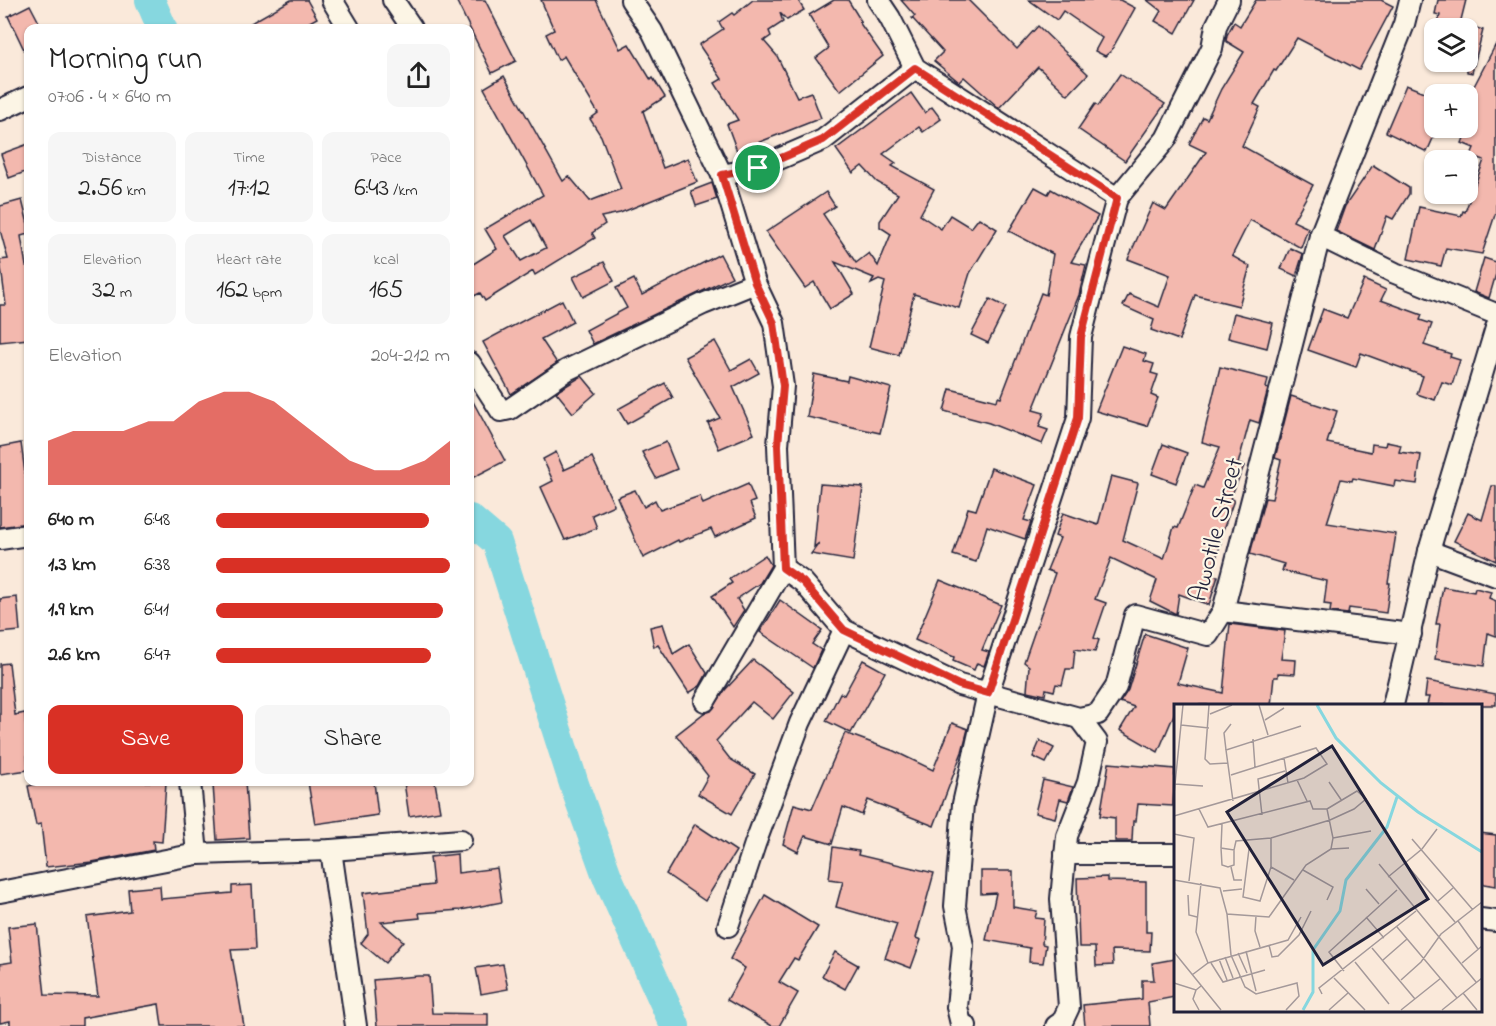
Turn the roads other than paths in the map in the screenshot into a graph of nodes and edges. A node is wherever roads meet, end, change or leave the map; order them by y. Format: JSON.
{"nodes":[{"id":1,"x":332,"y":0,"type":"edge"},
{"id":2,"x":393,"y":0,"type":"edge"},
{"id":3,"x":631,"y":0,"type":"edge"},
{"id":4,"x":878,"y":0,"type":"edge"},
{"id":5,"x":1229,"y":0,"type":"edge"},
{"id":6,"x":1410,"y":0,"type":"edge"},
{"id":7,"x":347,"y":24,"type":"edge"},
{"id":8,"x":409,"y":24,"type":"edge"},
{"id":9,"x":915,"y":68,"type":"junction"},
{"id":10,"x":24,"y":99,"type":"edge"},
{"id":11,"x":0,"y":110,"type":"edge"},
{"id":12,"x":722,"y":175,"type":"junction"},
{"id":13,"x":1117,"y":198,"type":"junction"},
{"id":14,"x":1320,"y":236,"type":"junction"},
{"id":15,"x":755,"y":283,"type":"junction"},
{"id":16,"x":1496,"y":314,"type":"edge"},
{"id":17,"x":1496,"y":328,"type":"edge"},
{"id":18,"x":474,"y":369,"type":"edge"},
{"id":19,"x":24,"y":536,"type":"edge"},
{"id":20,"x":0,"y":539,"type":"edge"},
{"id":21,"x":1429,"y":551,"type":"junction"},
{"id":22,"x":783,"y":568,"type":"junction"},
{"id":23,"x":1496,"y":576,"type":"edge"},
{"id":24,"x":1223,"y":611,"type":"junction"},
{"id":25,"x":844,"y":630,"type":"junction"},
{"id":26,"x":1411,"y":633,"type":"junction"},
{"id":27,"x":988,"y":693,"type":"junction"},
{"id":28,"x":705,"y":701,"type":"dead end"},
{"id":29,"x":1394,"y":704,"type":"edge"},
{"id":30,"x":1079,"y":718,"type":"junction"},
{"id":31,"x":190,"y":786,"type":"edge"},
{"id":32,"x":461,"y":840,"type":"dead end"},
{"id":33,"x":331,"y":850,"type":"junction"},
{"id":34,"x":197,"y":854,"type":"junction"},
{"id":35,"x":1065,"y":854,"type":"junction"},
{"id":36,"x":1174,"y":854,"type":"edge"},
{"id":37,"x":0,"y":892,"type":"edge"},
{"id":38,"x":1481,"y":919,"type":"edge"},
{"id":39,"x":1496,"y":921,"type":"edge"},
{"id":40,"x":728,"y":926,"type":"dead end"},
{"id":41,"x":356,"y":1026,"type":"edge"},
{"id":42,"x":966,"y":1026,"type":"edge"},
{"id":43,"x":1056,"y":1026,"type":"edge"}],
"edges":[{"from":1,"to":7,"type":"street"},
{"from":2,"to":8,"type":"street"},
{"from":3,"to":12,"type":"street"},
{"from":4,"to":9,"type":"street"},
{"from":5,"to":13,"type":"street"},
{"from":6,"to":14,"type":"street","name":"Awotile Street"},
{"from":9,"to":12,"type":"street"},
{"from":9,"to":13,"type":"street"},
{"from":10,"to":11,"type":"street"},
{"from":12,"to":15,"type":"street"},
{"from":13,"to":27,"type":"street"},
{"from":14,"to":16,"type":"street"},
{"from":14,"to":24,"type":"street","name":"Awotile Street"},
{"from":15,"to":18,"type":"street"},
{"from":15,"to":22,"type":"street"},
{"from":17,"to":21,"type":"street"},
{"from":19,"to":20,"type":"street"},
{"from":21,"to":23,"type":"street"},
{"from":21,"to":26,"type":"street"},
{"from":22,"to":25,"type":"street"},
{"from":22,"to":28,"type":"street"},
{"from":24,"to":26,"type":"street"},
{"from":24,"to":30,"type":"street","name":"Awotile Street"},
{"from":25,"to":27,"type":"street"},
{"from":25,"to":40,"type":"street"},
{"from":26,"to":29,"type":"street"},
{"from":27,"to":30,"type":"street"},
{"from":27,"to":42,"type":"street"},
{"from":30,"to":35,"type":"street"},
{"from":31,"to":34,"type":"street"},
{"from":32,"to":33,"type":"street"},
{"from":33,"to":34,"type":"street"},
{"from":33,"to":41,"type":"street"},
{"from":34,"to":37,"type":"street"},
{"from":35,"to":36,"type":"street"},
{"from":35,"to":43,"type":"street"},
{"from":38,"to":39,"type":"street"}]}
